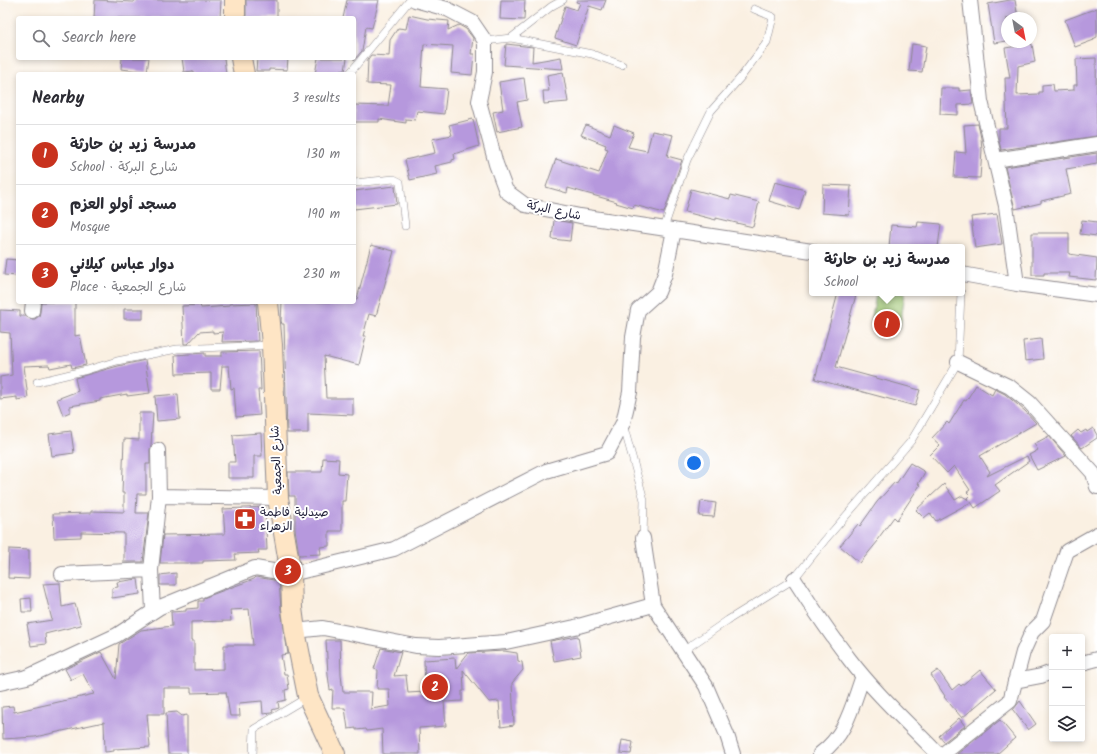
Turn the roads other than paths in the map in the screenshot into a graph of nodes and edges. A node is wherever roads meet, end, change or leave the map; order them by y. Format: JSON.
{"nodes":[{"id":1,"x":235,"y":0,"type":"edge"},
{"id":2,"x":563,"y":0,"type":"edge"},
{"id":3,"x":970,"y":0,"type":"edge"},
{"id":4,"x":415,"y":1,"type":"edge"},
{"id":5,"x":754,"y":9,"type":"dead end"},
{"id":6,"x":235,"y":16,"type":"edge"},
{"id":7,"x":510,"y":38,"type":"junction"},
{"id":8,"x":485,"y":41,"type":"junction"},
{"id":9,"x":241,"y":60,"type":"edge"},
{"id":10,"x":622,"y":64,"type":"dead end"},
{"id":11,"x":244,"y":72,"type":"edge"},
{"id":12,"x":351,"y":72,"type":"edge"},
{"id":13,"x":1097,"y":144,"type":"edge"},
{"id":14,"x":995,"y":160,"type":"junction"},
{"id":15,"x":356,"y":183,"type":"edge"},
{"id":16,"x":405,"y":226,"type":"dead end"},
{"id":17,"x":669,"y":229,"type":"junction"},
{"id":18,"x":809,"y":251,"type":"edge"},
{"id":19,"x":965,"y":275,"type":"edge"},
{"id":20,"x":1017,"y":284,"type":"junction"},
{"id":21,"x":1097,"y":295,"type":"edge"},
{"id":22,"x":961,"y":296,"type":"edge"},
{"id":23,"x":268,"y":304,"type":"edge"},
{"id":24,"x":272,"y":345,"type":"junction"},
{"id":25,"x":958,"y":362,"type":"junction"},
{"id":26,"x":37,"y":382,"type":"dead end"},
{"id":27,"x":623,"y":424,"type":"junction"},
{"id":28,"x":158,"y":450,"type":"dead end"},
{"id":29,"x":1097,"y":487,"type":"edge"},
{"id":30,"x":159,"y":496,"type":"junction"},
{"id":31,"x":278,"y":498,"type":"junction"},
{"id":32,"x":1097,"y":534,"type":"edge"},
{"id":33,"x":643,"y":538,"type":"joint"},
{"id":34,"x":151,"y":570,"type":"junction"},
{"id":35,"x":62,"y":574,"type":"dead end"},
{"id":36,"x":291,"y":574,"type":"junction"},
{"id":37,"x":794,"y":579,"type":"junction"},
{"id":38,"x":653,"y":605,"type":"junction"},
{"id":39,"x":153,"y":610,"type":"junction"},
{"id":40,"x":295,"y":631,"type":"junction"},
{"id":41,"x":683,"y":652,"type":"junction"},
{"id":42,"x":1097,"y":659,"type":"edge"},
{"id":43,"x":1085,"y":662,"type":"edge"},
{"id":44,"x":1049,"y":673,"type":"edge"},
{"id":45,"x":863,"y":676,"type":"junction"},
{"id":46,"x":1016,"y":681,"type":"junction"},
{"id":47,"x":0,"y":683,"type":"edge"},
{"id":48,"x":308,"y":696,"type":"junction"},
{"id":49,"x":253,"y":754,"type":"edge"},
{"id":50,"x":335,"y":754,"type":"edge"},
{"id":51,"x":733,"y":754,"type":"edge"},
{"id":52,"x":820,"y":754,"type":"edge"},
{"id":53,"x":938,"y":754,"type":"edge"},
{"id":54,"x":943,"y":754,"type":"edge"}],
"edges":[{"from":1,"to":6,"type":"street"},
{"from":2,"to":7,"type":"lane"},
{"from":3,"to":14,"type":"street"},
{"from":4,"to":8,"type":"street"},
{"from":4,"to":12,"type":"lane"},
{"from":5,"to":17,"type":"lane"},
{"from":7,"to":8,"type":"lane"},
{"from":7,"to":10,"type":"lane"},
{"from":8,"to":17,"type":"street","name":"شارع البركة"},
{"from":9,"to":11,"type":"street"},
{"from":13,"to":14,"type":"street"},
{"from":14,"to":20,"type":"street"},
{"from":15,"to":16,"type":"lane"},
{"from":17,"to":18,"type":"street","name":"شارع البركة"},
{"from":17,"to":27,"type":"street"},
{"from":19,"to":20,"type":"street"},
{"from":20,"to":21,"type":"street"},
{"from":22,"to":25,"type":"lane"},
{"from":23,"to":24,"type":"street","name":"شارع الجمعية"},
{"from":24,"to":26,"type":"lane"},
{"from":24,"to":31,"type":"street","name":"شارع الجمعية"},
{"from":25,"to":29,"type":"street"},
{"from":25,"to":37,"type":"lane"},
{"from":27,"to":33,"type":"lane"},
{"from":27,"to":36,"type":"street"},
{"from":28,"to":30,"type":"street"},
{"from":30,"to":31,"type":"street"},
{"from":30,"to":34,"type":"street"},
{"from":31,"to":36,"type":"street","name":"شارع الجمعية"},
{"from":32,"to":46,"type":"street"},
{"from":33,"to":38,"type":"street"},
{"from":34,"to":35,"type":"street"},
{"from":34,"to":39,"type":"street"},
{"from":36,"to":39,"type":"street"},
{"from":36,"to":40,"type":"street","name":"شارع الجمعية"},
{"from":37,"to":41,"type":"lane"},
{"from":37,"to":45,"type":"street"},
{"from":38,"to":40,"type":"street"},
{"from":38,"to":41,"type":"street"},
{"from":39,"to":47,"type":"street"},
{"from":40,"to":48,"type":"street","name":"شارع الجمعية"},
{"from":41,"to":51,"type":"street"},
{"from":42,"to":43,"type":"street"},
{"from":44,"to":46,"type":"street"},
{"from":45,"to":52,"type":"street"},
{"from":45,"to":53,"type":"street"},
{"from":46,"to":54,"type":"street"},
{"from":48,"to":49,"type":"lane"},
{"from":48,"to":50,"type":"street","name":"شارع الجمعية"}]}
